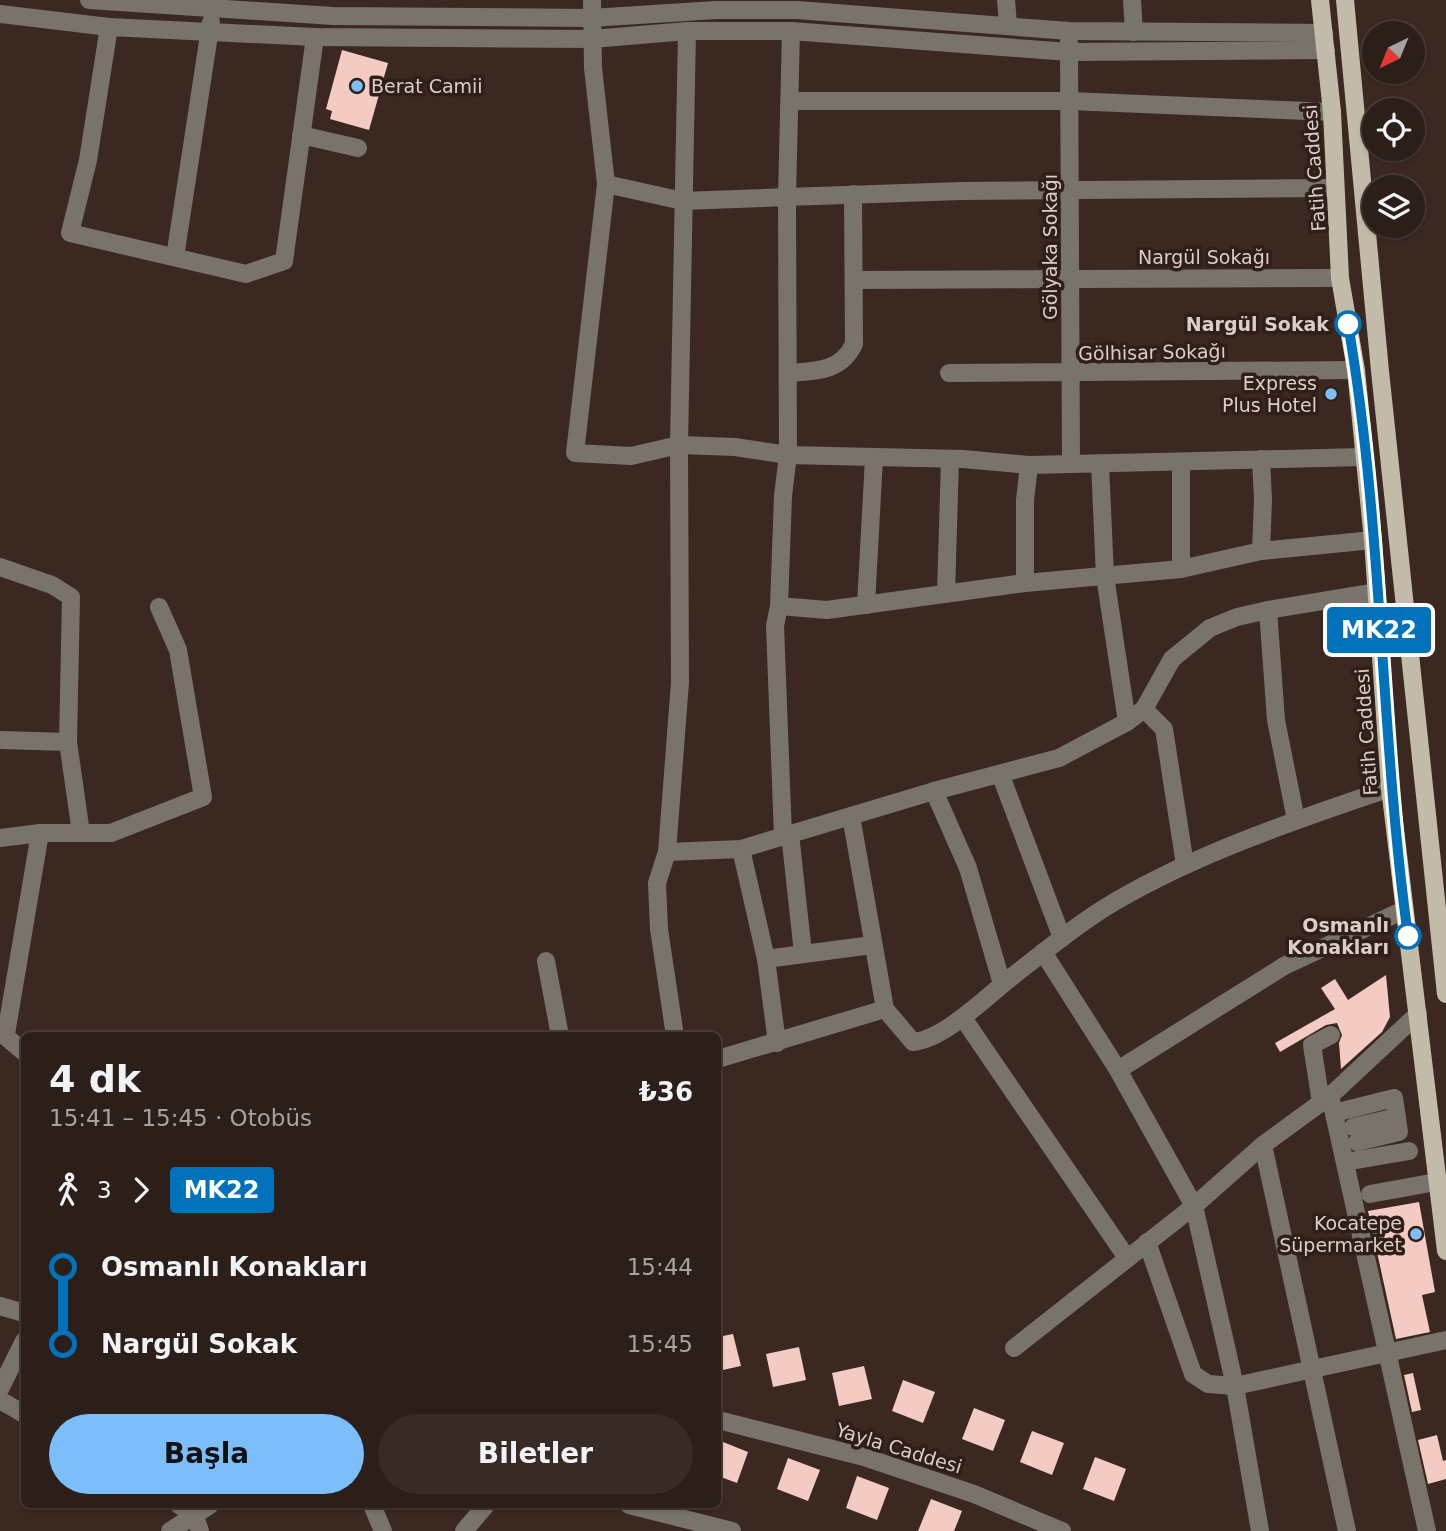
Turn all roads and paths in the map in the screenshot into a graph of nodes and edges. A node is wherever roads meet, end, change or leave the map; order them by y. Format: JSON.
{"nodes":[{"id":1,"x":89,"y":0,"type":"edge"},
{"id":2,"x":1006,"y":0,"type":"edge"},
{"id":3,"x":1132,"y":0,"type":"edge"},
{"id":4,"x":1320,"y":0,"type":"edge"},
{"id":5,"x":1345,"y":0,"type":"edge"},
{"id":6,"x":251,"y":6,"type":"edge"},
{"id":7,"x":861,"y":7,"type":"edge"},
{"id":8,"x":355,"y":8,"type":"edge"},
{"id":9,"x":592,"y":9,"type":"edge"},
{"id":10,"x":212,"y":11,"type":"junction"},
{"id":11,"x":0,"y":15,"type":"edge"},
{"id":12,"x":1007,"y":24,"type":"junction"},
{"id":13,"x":109,"y":27,"type":"junction"},
{"id":14,"x":687,"y":31,"type":"junction"},
{"id":15,"x":791,"y":31,"type":"junction"},
{"id":16,"x":1069,"y":31,"type":"junction"},
{"id":17,"x":1135,"y":32,"type":"junction"},
{"id":18,"x":209,"y":33,"type":"junction"},
{"id":19,"x":249,"y":34,"type":"junction"},
{"id":20,"x":314,"y":37,"type":"junction"},
{"id":21,"x":592,"y":39,"type":"junction"},
{"id":22,"x":1325,"y":42,"type":"junction"},
{"id":23,"x":1069,"y":52,"type":"junction"},
{"id":24,"x":791,"y":101,"type":"junction"},
{"id":25,"x":1070,"y":101,"type":"junction"},
{"id":26,"x":1332,"y":112,"type":"junction"},
{"id":27,"x":301,"y":135,"type":"junction"},
{"id":28,"x":358,"y":148,"type":"dead end"},
{"id":29,"x":606,"y":184,"type":"junction"},
{"id":30,"x":1335,"y":188,"type":"junction"},
{"id":31,"x":1072,"y":190,"type":"junction"},
{"id":32,"x":853,"y":194,"type":"junction"},
{"id":33,"x":787,"y":197,"type":"junction"},
{"id":34,"x":683,"y":201,"type":"junction"},
{"id":35,"x":175,"y":257,"type":"junction"},
{"id":36,"x":1068,"y":278,"type":"junction"},
{"id":37,"x":1340,"y":278,"type":"junction"},
{"id":38,"x":854,"y":280,"type":"junction"},
{"id":39,"x":1356,"y":370,"type":"junction"},
{"id":40,"x":788,"y":373,"type":"junction"},
{"id":41,"x":949,"y":373,"type":"dead end"},
{"id":42,"x":1072,"y":374,"type":"junction"},
{"id":43,"x":679,"y":446,"type":"junction"},
{"id":44,"x":788,"y":455,"type":"junction"},
{"id":45,"x":1364,"y":457,"type":"junction"},
{"id":46,"x":874,"y":458,"type":"junction"},
{"id":47,"x":950,"y":459,"type":"junction"},
{"id":48,"x":1261,"y":459,"type":"junction"},
{"id":49,"x":1071,"y":462,"type":"junction"},
{"id":50,"x":1181,"y":463,"type":"junction"},
{"id":51,"x":1100,"y":464,"type":"junction"},
{"id":52,"x":1029,"y":465,"type":"junction"},
{"id":53,"x":1373,"y":540,"type":"junction"},
{"id":54,"x":1261,"y":551,"type":"junction"},
{"id":55,"x":0,"y":567,"type":"edge"},
{"id":56,"x":1181,"y":569,"type":"junction"},
{"id":57,"x":1105,"y":576,"type":"junction"},
{"id":58,"x":1025,"y":583,"type":"junction"},
{"id":59,"x":1377,"y":592,"type":"junction"},
{"id":60,"x":946,"y":594,"type":"junction"},
{"id":61,"x":866,"y":605,"type":"junction"},
{"id":62,"x":779,"y":606,"type":"junction"},
{"id":63,"x":159,"y":607,"type":"dead end"},
{"id":64,"x":1268,"y":610,"type":"junction"},
{"id":65,"x":1144,"y":709,"type":"junction"},
{"id":66,"x":1128,"y":722,"type":"junction"},
{"id":67,"x":0,"y":740,"type":"edge"},
{"id":68,"x":68,"y":742,"type":"junction"},
{"id":69,"x":1001,"y":776,"type":"junction"},
{"id":70,"x":1390,"y":788,"type":"junction"},
{"id":71,"x":934,"y":791,"type":"junction"},
{"id":72,"x":851,"y":816,"type":"junction"},
{"id":73,"x":1296,"y":820,"type":"junction"},
{"id":74,"x":40,"y":833,"type":"junction"},
{"id":75,"x":81,"y":833,"type":"junction"},
{"id":76,"x":786,"y":835,"type":"junction"},
{"id":77,"x":0,"y":838,"type":"edge"},
{"id":78,"x":741,"y":849,"type":"junction"},
{"id":79,"x":667,"y":852,"type":"junction"},
{"id":80,"x":1185,"y":865,"type":"junction"},
{"id":81,"x":1404,"y":910,"type":"junction"},
{"id":82,"x":1443,"y":916,"type":"edge"},
{"id":83,"x":1062,"y":938,"type":"junction"},
{"id":84,"x":872,"y":945,"type":"junction"},
{"id":85,"x":1043,"y":952,"type":"junction"},
{"id":86,"x":803,"y":953,"type":"junction"},
{"id":87,"x":766,"y":959,"type":"junction"},
{"id":88,"x":546,"y":961,"type":"dead end"},
{"id":89,"x":1002,"y":984,"type":"junction"},
{"id":90,"x":1446,"y":994,"type":"edge"},
{"id":91,"x":885,"y":1009,"type":"junction"},
{"id":92,"x":1418,"y":1014,"type":"junction"},
{"id":93,"x":963,"y":1017,"type":"junction"},
{"id":94,"x":559,"y":1032,"type":"edge"},
{"id":95,"x":674,"y":1032,"type":"edge"},
{"id":96,"x":3,"y":1033,"type":"edge"},
{"id":97,"x":1331,"y":1035,"type":"dead end"},
{"id":98,"x":777,"y":1043,"type":"junction"},
{"id":99,"x":21,"y":1049,"type":"edge"},
{"id":100,"x":721,"y":1058,"type":"edge"},
{"id":101,"x":1118,"y":1070,"type":"junction"},
{"id":102,"x":1328,"y":1104,"type":"junction"},
{"id":103,"x":1355,"y":1135,"type":"dead end"},
{"id":104,"x":1263,"y":1145,"type":"junction"},
{"id":105,"x":1409,"y":1151,"type":"dead end"},
{"id":106,"x":1345,"y":1162,"type":"junction"},
{"id":107,"x":1436,"y":1182,"type":"junction"},
{"id":108,"x":1370,"y":1194,"type":"dead end"},
{"id":109,"x":1194,"y":1206,"type":"junction"},
{"id":110,"x":1147,"y":1242,"type":"junction"},
{"id":111,"x":1446,"y":1251,"type":"edge"},
{"id":112,"x":1126,"y":1258,"type":"junction"},
{"id":113,"x":0,"y":1306,"type":"edge"},
{"id":114,"x":21,"y":1311,"type":"edge"},
{"id":115,"x":1446,"y":1340,"type":"edge"},
{"id":116,"x":21,"y":1347,"type":"edge"},
{"id":117,"x":1014,"y":1348,"type":"dead end"},
{"id":118,"x":1387,"y":1355,"type":"junction"},
{"id":119,"x":1312,"y":1369,"type":"junction"},
{"id":120,"x":1235,"y":1385,"type":"junction"},
{"id":121,"x":0,"y":1389,"type":"edge"},
{"id":122,"x":0,"y":1399,"type":"edge"},
{"id":123,"x":21,"y":1412,"type":"edge"},
{"id":124,"x":721,"y":1421,"type":"edge"},
{"id":125,"x":373,"y":1508,"type":"edge"},
{"id":126,"x":483,"y":1508,"type":"edge"},
{"id":127,"x":641,"y":1508,"type":"edge"},
{"id":128,"x":186,"y":1509,"type":"edge"},
{"id":129,"x":170,"y":1531,"type":"edge"},
{"id":130,"x":201,"y":1531,"type":"edge"},
{"id":131,"x":383,"y":1531,"type":"edge"},
{"id":132,"x":464,"y":1531,"type":"edge"},
{"id":133,"x":732,"y":1531,"type":"edge"},
{"id":134,"x":1062,"y":1531,"type":"edge"},
{"id":135,"x":1260,"y":1531,"type":"edge"},
{"id":136,"x":1346,"y":1531,"type":"edge"},
{"id":137,"x":1427,"y":1531,"type":"edge"}],
"edges":[{"from":1,"to":10,"type":"street"},
{"from":2,"to":12,"type":"street"},
{"from":3,"to":17,"type":"street"},
{"from":4,"to":22,"type":"main road","name":"Fatih Caddesi"},
{"from":5,"to":82,"type":"main road"},
{"from":6,"to":8,"type":"street"},
{"from":6,"to":10,"type":"street"},
{"from":6,"to":19,"type":"street"},
{"from":7,"to":9,"type":"street"},
{"from":7,"to":12,"type":"street"},
{"from":8,"to":9,"type":"street"},
{"from":9,"to":21,"type":"street"},
{"from":10,"to":18,"type":"street"},
{"from":11,"to":13,"type":"street"},
{"from":12,"to":16,"type":"street"},
{"from":13,"to":18,"type":"street"},
{"from":13,"to":35,"type":"street"},
{"from":14,"to":15,"type":"street"},
{"from":14,"to":21,"type":"street"},
{"from":14,"to":34,"type":"street"},
{"from":15,"to":23,"type":"street"},
{"from":15,"to":24,"type":"street"},
{"from":16,"to":17,"type":"street"},
{"from":16,"to":23,"type":"street","name":"Gölyaka Sokağı"},
{"from":17,"to":22,"type":"street"},
{"from":18,"to":19,"type":"street"},
{"from":18,"to":35,"type":"street"},
{"from":19,"to":20,"type":"street"},
{"from":20,"to":21,"type":"street"},
{"from":20,"to":27,"type":"street"},
{"from":21,"to":29,"type":"street"},
{"from":22,"to":23,"type":"street"},
{"from":22,"to":26,"type":"main road","name":"Fatih Caddesi"},
{"from":23,"to":25,"type":"street","name":"Gölyaka Sokağı"},
{"from":24,"to":25,"type":"street"},
{"from":24,"to":33,"type":"street"},
{"from":25,"to":26,"type":"street"},
{"from":25,"to":31,"type":"street","name":"Gölyaka Sokağı"},
{"from":26,"to":30,"type":"main road","name":"Fatih Caddesi"},
{"from":27,"to":28,"type":"street"},
{"from":27,"to":35,"type":"street"},
{"from":29,"to":34,"type":"street"},
{"from":29,"to":43,"type":"street"},
{"from":30,"to":31,"type":"street"},
{"from":30,"to":37,"type":"main road","name":"Fatih Caddesi"},
{"from":31,"to":32,"type":"street"},
{"from":31,"to":36,"type":"street","name":"Gölyaka Sokağı"},
{"from":32,"to":33,"type":"street"},
{"from":32,"to":38,"type":"street"},
{"from":33,"to":34,"type":"street"},
{"from":33,"to":40,"type":"street"},
{"from":34,"to":43,"type":"street"},
{"from":36,"to":37,"type":"street","name":"Nargül Sokağı"},
{"from":36,"to":38,"type":"street","name":"Nargül Sokağı"},
{"from":36,"to":42,"type":"street","name":"Gölyaka Sokağı"},
{"from":37,"to":39,"type":"main road","name":"Fatih Caddesi"},
{"from":38,"to":40,"type":"street"},
{"from":39,"to":42,"type":"street","name":"Gölhisar Sokağı"},
{"from":39,"to":45,"type":"main road","name":"Fatih Caddesi"},
{"from":40,"to":44,"type":"street"},
{"from":41,"to":42,"type":"street","name":"Gölhisar Sokağı"},
{"from":42,"to":49,"type":"street","name":"Gölyaka Sokağı"},
{"from":43,"to":44,"type":"street"},
{"from":43,"to":79,"type":"street"},
{"from":44,"to":46,"type":"street"},
{"from":44,"to":62,"type":"street"},
{"from":45,"to":48,"type":"street"},
{"from":45,"to":53,"type":"main road","name":"Fatih Caddesi"},
{"from":46,"to":47,"type":"street"},
{"from":46,"to":61,"type":"street"},
{"from":47,"to":52,"type":"street"},
{"from":47,"to":60,"type":"street"},
{"from":48,"to":50,"type":"street"},
{"from":48,"to":54,"type":"street"},
{"from":49,"to":51,"type":"street"},
{"from":49,"to":52,"type":"street"},
{"from":50,"to":51,"type":"street"},
{"from":50,"to":56,"type":"street"},
{"from":51,"to":57,"type":"street"},
{"from":52,"to":58,"type":"street"},
{"from":53,"to":54,"type":"street"},
{"from":53,"to":59,"type":"main road","name":"Fatih Caddesi"},
{"from":54,"to":56,"type":"street"},
{"from":55,"to":68,"type":"street"},
{"from":56,"to":57,"type":"street"},
{"from":57,"to":58,"type":"street"},
{"from":57,"to":66,"type":"street"},
{"from":58,"to":60,"type":"street"},
{"from":59,"to":64,"type":"street"},
{"from":59,"to":70,"type":"main road","name":"Fatih Caddesi"},
{"from":60,"to":61,"type":"street"},
{"from":61,"to":62,"type":"street"},
{"from":62,"to":76,"type":"street"},
{"from":63,"to":75,"type":"street"},
{"from":64,"to":65,"type":"street"},
{"from":64,"to":73,"type":"street"},
{"from":65,"to":66,"type":"street"},
{"from":65,"to":80,"type":"street"},
{"from":66,"to":69,"type":"street"},
{"from":67,"to":68,"type":"street"},
{"from":68,"to":75,"type":"street"},
{"from":69,"to":71,"type":"street"},
{"from":69,"to":83,"type":"street"},
{"from":70,"to":73,"type":"street"},
{"from":70,"to":81,"type":"main road","name":"Fatih Caddesi"},
{"from":71,"to":72,"type":"street"},
{"from":71,"to":89,"type":"street"},
{"from":72,"to":76,"type":"street"},
{"from":72,"to":84,"type":"street"},
{"from":73,"to":80,"type":"street"},
{"from":74,"to":75,"type":"street"},
{"from":74,"to":77,"type":"street"},
{"from":74,"to":96,"type":"street"},
{"from":76,"to":78,"type":"street"},
{"from":76,"to":86,"type":"street"},
{"from":78,"to":79,"type":"street"},
{"from":78,"to":87,"type":"street"},
{"from":79,"to":95,"type":"street"},
{"from":80,"to":83,"type":"street"},
{"from":81,"to":92,"type":"main road","name":"Fatih Caddesi"},
{"from":81,"to":101,"type":"street"},
{"from":82,"to":90,"type":"main road"},
{"from":83,"to":85,"type":"street"},
{"from":84,"to":86,"type":"street"},
{"from":84,"to":91,"type":"street"},
{"from":85,"to":89,"type":"street"},
{"from":85,"to":101,"type":"street"},
{"from":86,"to":87,"type":"street"},
{"from":87,"to":98,"type":"street"},
{"from":88,"to":94,"type":"street"},
{"from":89,"to":93,"type":"street"},
{"from":91,"to":93,"type":"street"},
{"from":91,"to":98,"type":"street"},
{"from":92,"to":102,"type":"street"},
{"from":92,"to":107,"type":"main road","name":"Fatih Caddesi"},
{"from":93,"to":112,"type":"street"},
{"from":96,"to":99,"type":"street"},
{"from":97,"to":102,"type":"street"},
{"from":98,"to":100,"type":"street"},
{"from":101,"to":109,"type":"street"},
{"from":102,"to":103,"type":"street"},
{"from":102,"to":104,"type":"street"},
{"from":102,"to":106,"type":"street"},
{"from":104,"to":109,"type":"street"},
{"from":104,"to":119,"type":"street"},
{"from":105,"to":106,"type":"street"},
{"from":106,"to":118,"type":"street"},
{"from":107,"to":108,"type":"street"},
{"from":107,"to":111,"type":"main road","name":"Fatih Caddesi"},
{"from":109,"to":110,"type":"street"},
{"from":109,"to":120,"type":"street"},
{"from":110,"to":112,"type":"street"},
{"from":110,"to":120,"type":"street"},
{"from":112,"to":117,"type":"street"},
{"from":113,"to":114,"type":"street"},
{"from":115,"to":118,"type":"street"},
{"from":116,"to":121,"type":"street"},
{"from":118,"to":119,"type":"street"},
{"from":118,"to":137,"type":"street"},
{"from":119,"to":120,"type":"street"},
{"from":119,"to":136,"type":"street"},
{"from":120,"to":135,"type":"street"},
{"from":122,"to":123,"type":"street"},
{"from":124,"to":134,"type":"street","name":"Yayla Caddesi"},
{"from":125,"to":131,"type":"street"},
{"from":126,"to":132,"type":"street"},
{"from":127,"to":133,"type":"street"},
{"from":128,"to":129,"type":"street"},
{"from":128,"to":130,"type":"street"}]}
